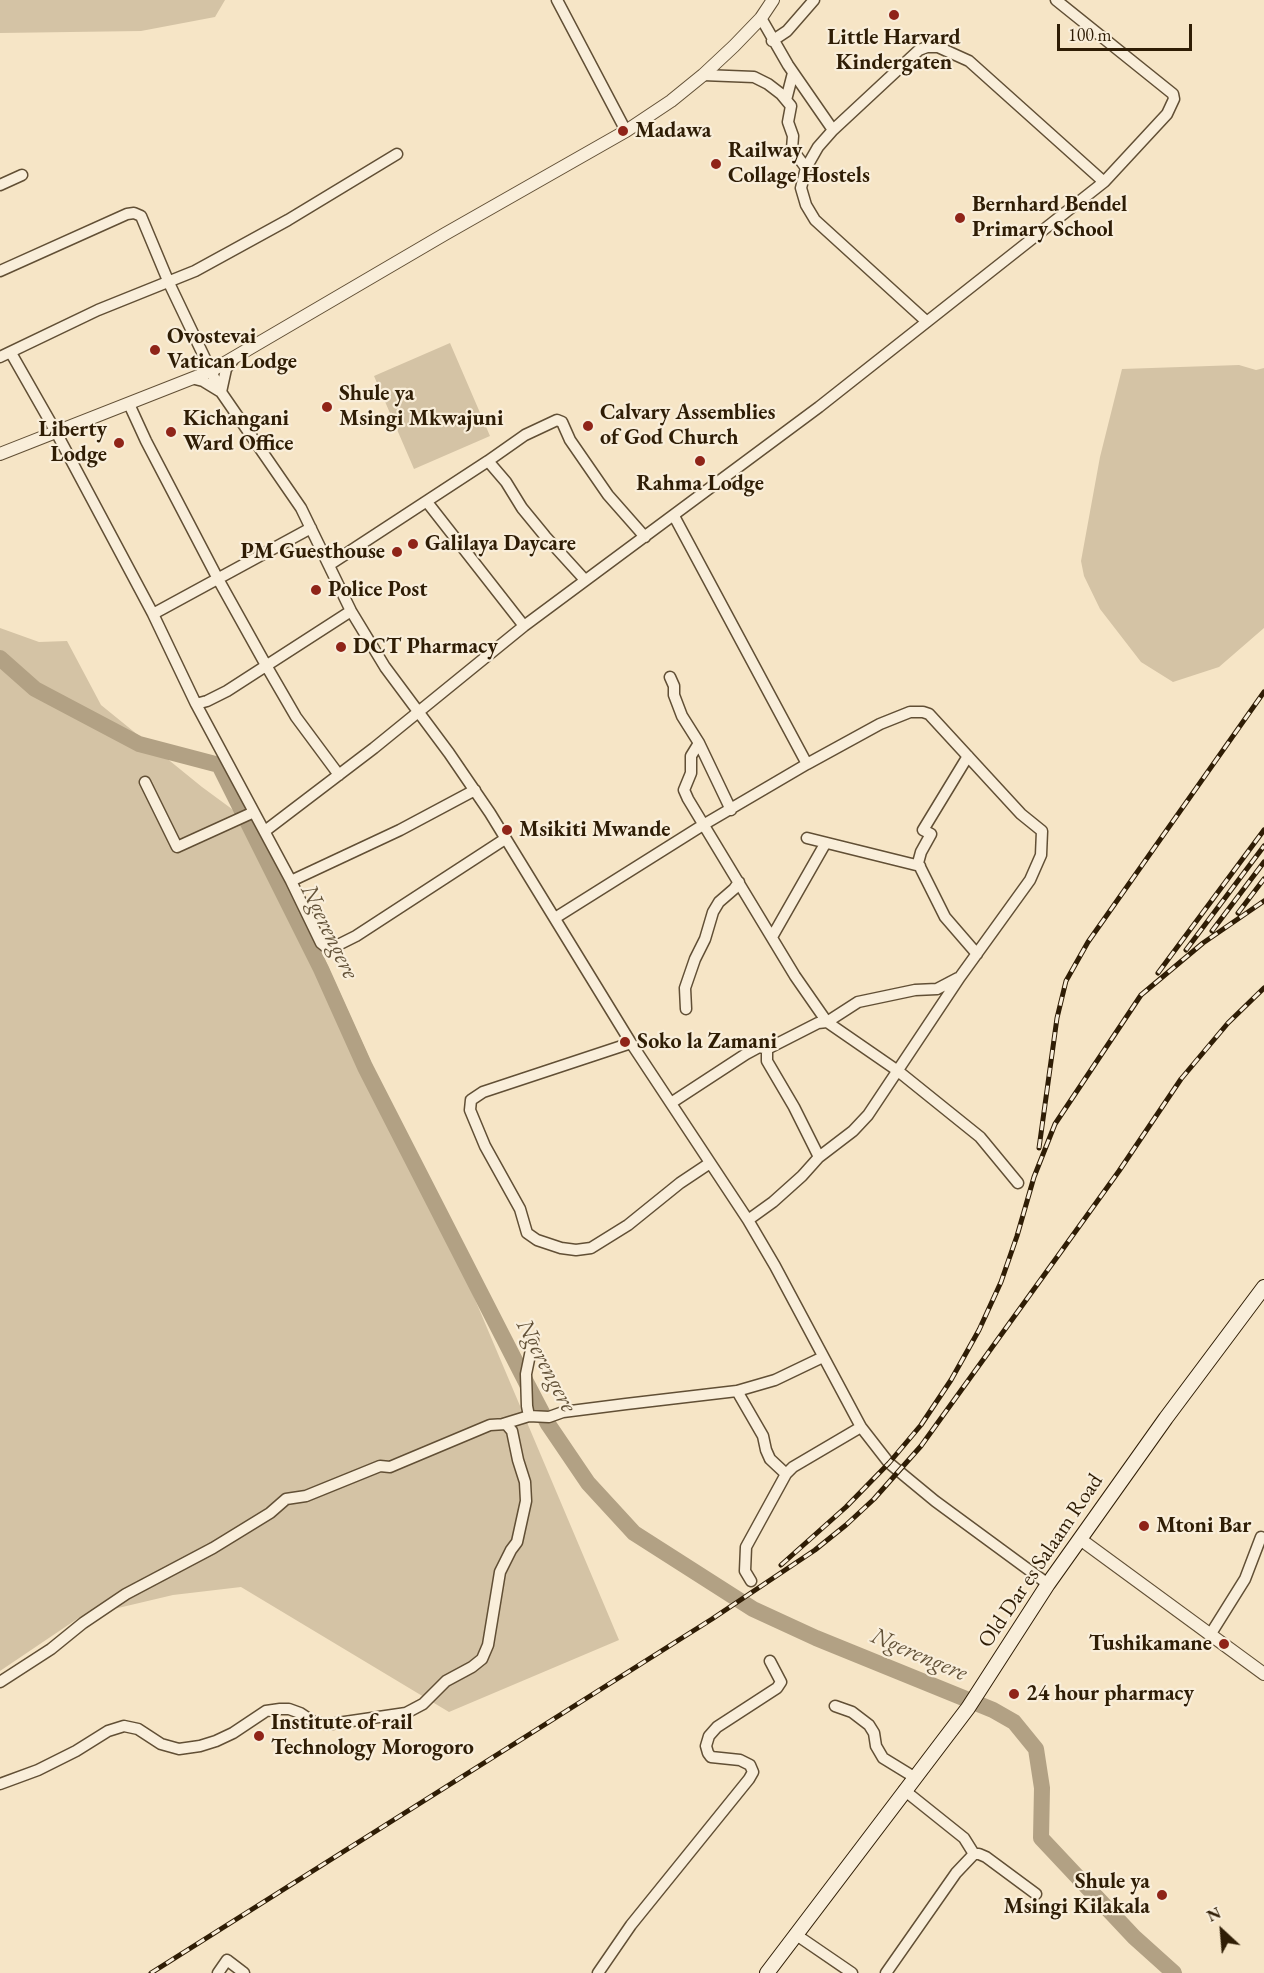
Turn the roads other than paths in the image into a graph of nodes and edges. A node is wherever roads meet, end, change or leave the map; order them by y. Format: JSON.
{"nodes":[{"id":1,"x":557,"y":0,"type":"edge"},
{"id":2,"x":773,"y":0,"type":"edge"},
{"id":3,"x":814,"y":0,"type":"edge"},
{"id":4,"x":1056,"y":0,"type":"edge"},
{"id":5,"x":761,"y":18,"type":"junction"},
{"id":6,"x":772,"y":40,"type":"junction"},
{"id":7,"x":793,"y":73,"type":"junction"},
{"id":8,"x":703,"y":75,"type":"junction"},
{"id":9,"x":786,"y":100,"type":"junction"},
{"id":10,"x":833,"y":130,"type":"junction"},
{"id":11,"x":626,"y":131,"type":"junction"},
{"id":12,"x":397,"y":154,"type":"dead end"},
{"id":13,"x":806,"y":168,"type":"junction"},
{"id":14,"x":22,"y":175,"type":"dead end"},
{"id":15,"x":1104,"y":182,"type":"junction"},
{"id":16,"x":0,"y":185,"type":"edge"},
{"id":17,"x":0,"y":270,"type":"edge"},
{"id":18,"x":169,"y":283,"type":"junction"},
{"id":19,"x":926,"y":321,"type":"junction"},
{"id":20,"x":5,"y":355,"type":"edge"},
{"id":21,"x":233,"y":360,"type":"junction"},
{"id":22,"x":211,"y":371,"type":"junction"},
{"id":23,"x":195,"y":379,"type":"junction"},
{"id":24,"x":221,"y":392,"type":"junction"},
{"id":25,"x":129,"y":404,"type":"junction"},
{"id":26,"x":56,"y":432,"type":"junction"},
{"id":27,"x":0,"y":454,"type":"edge"},
{"id":28,"x":488,"y":461,"type":"junction"},
{"id":29,"x":427,"y":502,"type":"junction"},
{"id":30,"x":674,"y":516,"type":"junction"},
{"id":31,"x":311,"y":528,"type":"junction"},
{"id":32,"x":645,"y":537,"type":"junction"},
{"id":33,"x":329,"y":565,"type":"junction"},
{"id":34,"x":218,"y":579,"type":"junction"},
{"id":35,"x":585,"y":580,"type":"junction"},
{"id":36,"x":351,"y":611,"type":"junction"},
{"id":37,"x":153,"y":614,"type":"junction"},
{"id":38,"x":524,"y":626,"type":"junction"},
{"id":39,"x":267,"y":667,"type":"junction"},
{"id":40,"x":670,"y":677,"type":"dead end"},
{"id":41,"x":196,"y":704,"type":"junction"},
{"id":42,"x":417,"y":712,"type":"junction"},
{"id":43,"x":699,"y":743,"type":"junction"},
{"id":44,"x":968,"y":756,"type":"junction"},
{"id":45,"x":807,"y":764,"type":"junction"},
{"id":46,"x":339,"y":775,"type":"junction"},
{"id":47,"x":144,"y":782,"type":"dead end"},
{"id":48,"x":475,"y":790,"type":"junction"},
{"id":49,"x":730,"y":810,"type":"junction"},
{"id":50,"x":255,"y":812,"type":"junction"},
{"id":51,"x":703,"y":825,"type":"junction"},
{"id":52,"x":265,"y":831,"type":"junction"},
{"id":53,"x":807,"y":838,"type":"dead end"},
{"id":54,"x":505,"y":839,"type":"junction"},
{"id":55,"x":825,"y":844,"type":"junction"},
{"id":56,"x":920,"y":867,"type":"junction"},
{"id":57,"x":291,"y":881,"type":"junction"},
{"id":58,"x":739,"y":882,"type":"junction"},
{"id":59,"x":555,"y":918,"type":"junction"},
{"id":60,"x":772,"y":937,"type":"junction"},
{"id":61,"x":977,"y":954,"type":"junction"},
{"id":62,"x":960,"y":977,"type":"junction"},
{"id":63,"x":686,"y":1009,"type":"dead end"},
{"id":64,"x":827,"y":1022,"type":"junction"},
{"id":65,"x":631,"y":1043,"type":"junction"},
{"id":66,"x":767,"y":1049,"type":"junction"},
{"id":67,"x":898,"y":1071,"type":"junction"},
{"id":68,"x":671,"y":1103,"type":"junction"},
{"id":69,"x":819,"y":1157,"type":"junction"},
{"id":70,"x":710,"y":1163,"type":"junction"},
{"id":71,"x":1018,"y":1183,"type":"dead end"},
{"id":72,"x":748,"y":1220,"type":"junction"},
{"id":73,"x":1264,"y":1287,"type":"edge"},
{"id":74,"x":533,"y":1340,"type":"dead end"},
{"id":75,"x":823,"y":1357,"type":"junction"},
{"id":76,"x":737,"y":1391,"type":"junction"},
{"id":77,"x":529,"y":1416,"type":"junction"},
{"id":78,"x":503,"y":1424,"type":"junction"},
{"id":79,"x":861,"y":1427,"type":"junction"},
{"id":80,"x":786,"y":1474,"type":"junction"},
{"id":81,"x":1261,"y":1537,"type":"dead end"},
{"id":82,"x":1080,"y":1539,"type":"junction"},
{"id":83,"x":751,"y":1581,"type":"dead end"},
{"id":84,"x":1048,"y":1584,"type":"junction"},
{"id":85,"x":1210,"y":1635,"type":"junction"},
{"id":86,"x":770,"y":1661,"type":"dead end"},
{"id":87,"x":1264,"y":1674,"type":"edge"},
{"id":88,"x":0,"y":1682,"type":"edge"},
{"id":89,"x":835,"y":1706,"type":"dead end"},
{"id":90,"x":914,"y":1778,"type":"junction"},
{"id":91,"x":0,"y":1784,"type":"edge"},
{"id":92,"x":904,"y":1790,"type":"junction"},
{"id":93,"x":974,"y":1854,"type":"junction"},
{"id":94,"x":1036,"y":1894,"type":"dead end"},
{"id":95,"x":795,"y":1934,"type":"junction"},
{"id":96,"x":218,"y":1973,"type":"edge"},
{"id":97,"x":244,"y":1973,"type":"edge"},
{"id":98,"x":598,"y":1973,"type":"edge"},
{"id":99,"x":767,"y":1973,"type":"edge"},
{"id":100,"x":852,"y":1973,"type":"edge"},
{"id":101,"x":886,"y":1973,"type":"edge"}],
"edges":[{"from":1,"to":11,"type":"street"},
{"from":2,"to":5,"type":"street"},
{"from":3,"to":6,"type":"street"},
{"from":4,"to":15,"type":"street"},
{"from":5,"to":6,"type":"street"},
{"from":5,"to":8,"type":"street"},
{"from":6,"to":7,"type":"street"},
{"from":7,"to":9,"type":"street"},
{"from":7,"to":10,"type":"street"},
{"from":8,"to":9,"type":"street"},
{"from":8,"to":11,"type":"street"},
{"from":9,"to":13,"type":"street"},
{"from":10,"to":13,"type":"street"},
{"from":10,"to":15,"type":"street"},
{"from":11,"to":21,"type":"street"},
{"from":12,"to":18,"type":"street"},
{"from":13,"to":19,"type":"street"},
{"from":14,"to":16,"type":"street"},
{"from":15,"to":19,"type":"street"},
{"from":17,"to":18,"type":"street"},
{"from":18,"to":20,"type":"street"},
{"from":18,"to":22,"type":"street"},
{"from":19,"to":30,"type":"street"},
{"from":20,"to":26,"type":"street"},
{"from":21,"to":22,"type":"street"},
{"from":21,"to":24,"type":"street"},
{"from":22,"to":23,"type":"street"},
{"from":22,"to":24,"type":"street"},
{"from":23,"to":24,"type":"street"},
{"from":23,"to":25,"type":"street"},
{"from":24,"to":31,"type":"street"},
{"from":25,"to":26,"type":"street"},
{"from":25,"to":34,"type":"street"},
{"from":26,"to":27,"type":"street"},
{"from":26,"to":37,"type":"street"},
{"from":28,"to":29,"type":"street"},
{"from":28,"to":32,"type":"street"},
{"from":28,"to":35,"type":"street"},
{"from":29,"to":33,"type":"street"},
{"from":29,"to":38,"type":"street"},
{"from":30,"to":32,"type":"street"},
{"from":30,"to":45,"type":"street"},
{"from":31,"to":33,"type":"street"},
{"from":31,"to":34,"type":"street"},
{"from":32,"to":35,"type":"street"},
{"from":33,"to":36,"type":"street"},
{"from":34,"to":37,"type":"street"},
{"from":34,"to":39,"type":"street"},
{"from":35,"to":38,"type":"street"},
{"from":36,"to":39,"type":"street"},
{"from":36,"to":42,"type":"street"},
{"from":37,"to":41,"type":"street"},
{"from":38,"to":42,"type":"street"},
{"from":39,"to":41,"type":"street"},
{"from":39,"to":46,"type":"street"},
{"from":40,"to":43,"type":"street"},
{"from":41,"to":50,"type":"street"},
{"from":42,"to":46,"type":"street"},
{"from":42,"to":48,"type":"street"},
{"from":43,"to":49,"type":"street"},
{"from":43,"to":51,"type":"street"},
{"from":44,"to":45,"type":"street"},
{"from":44,"to":56,"type":"street"},
{"from":44,"to":61,"type":"street"},
{"from":45,"to":49,"type":"street"},
{"from":46,"to":52,"type":"street"},
{"from":47,"to":50,"type":"street"},
{"from":48,"to":54,"type":"street"},
{"from":48,"to":57,"type":"street"},
{"from":49,"to":51,"type":"street"},
{"from":50,"to":52,"type":"street"},
{"from":51,"to":58,"type":"street"},
{"from":51,"to":59,"type":"street"},
{"from":52,"to":57,"type":"street"},
{"from":53,"to":55,"type":"street"},
{"from":54,"to":57,"type":"street"},
{"from":54,"to":59,"type":"street"},
{"from":55,"to":56,"type":"street"},
{"from":55,"to":60,"type":"street"},
{"from":56,"to":61,"type":"street"},
{"from":58,"to":60,"type":"street"},
{"from":58,"to":63,"type":"street"},
{"from":59,"to":65,"type":"street"},
{"from":60,"to":64,"type":"street"},
{"from":61,"to":62,"type":"street"},
{"from":62,"to":64,"type":"street"},
{"from":62,"to":67,"type":"street"},
{"from":64,"to":66,"type":"street"},
{"from":64,"to":67,"type":"street"},
{"from":65,"to":68,"type":"street"},
{"from":65,"to":70,"type":"street"},
{"from":66,"to":68,"type":"street"},
{"from":66,"to":69,"type":"street"},
{"from":67,"to":69,"type":"street"},
{"from":67,"to":71,"type":"street"},
{"from":68,"to":70,"type":"street"},
{"from":69,"to":72,"type":"street"},
{"from":70,"to":72,"type":"street"},
{"from":72,"to":75,"type":"street"},
{"from":73,"to":82,"type":"main road","name":"Old Dar es Salaam Road"},
{"from":74,"to":77,"type":"street"},
{"from":75,"to":76,"type":"street"},
{"from":75,"to":79,"type":"street"},
{"from":76,"to":77,"type":"street"},
{"from":76,"to":80,"type":"street"},
{"from":77,"to":78,"type":"street"},
{"from":78,"to":88,"type":"street"},
{"from":78,"to":91,"type":"street"},
{"from":79,"to":80,"type":"street"},
{"from":79,"to":84,"type":"street"},
{"from":80,"to":83,"type":"street"},
{"from":81,"to":85,"type":"street"},
{"from":82,"to":84,"type":"main road","name":"Old Dar es Salaam Road"},
{"from":82,"to":85,"type":"street"},
{"from":84,"to":90,"type":"main road","name":"Old Dar es Salaam Road"},
{"from":85,"to":87,"type":"street"},
{"from":86,"to":98,"type":"street"},
{"from":89,"to":90,"type":"street"},
{"from":90,"to":92,"type":"main road","name":"Old Dar es Salaam Road"},
{"from":92,"to":93,"type":"street"},
{"from":92,"to":95,"type":"main road","name":"Old Dar es Salaam Road"},
{"from":93,"to":94,"type":"street"},
{"from":93,"to":101,"type":"street"},
{"from":95,"to":99,"type":"main road","name":"Old Dar es Salaam Road"},
{"from":95,"to":100,"type":"street"},
{"from":96,"to":97,"type":"street"}]}
